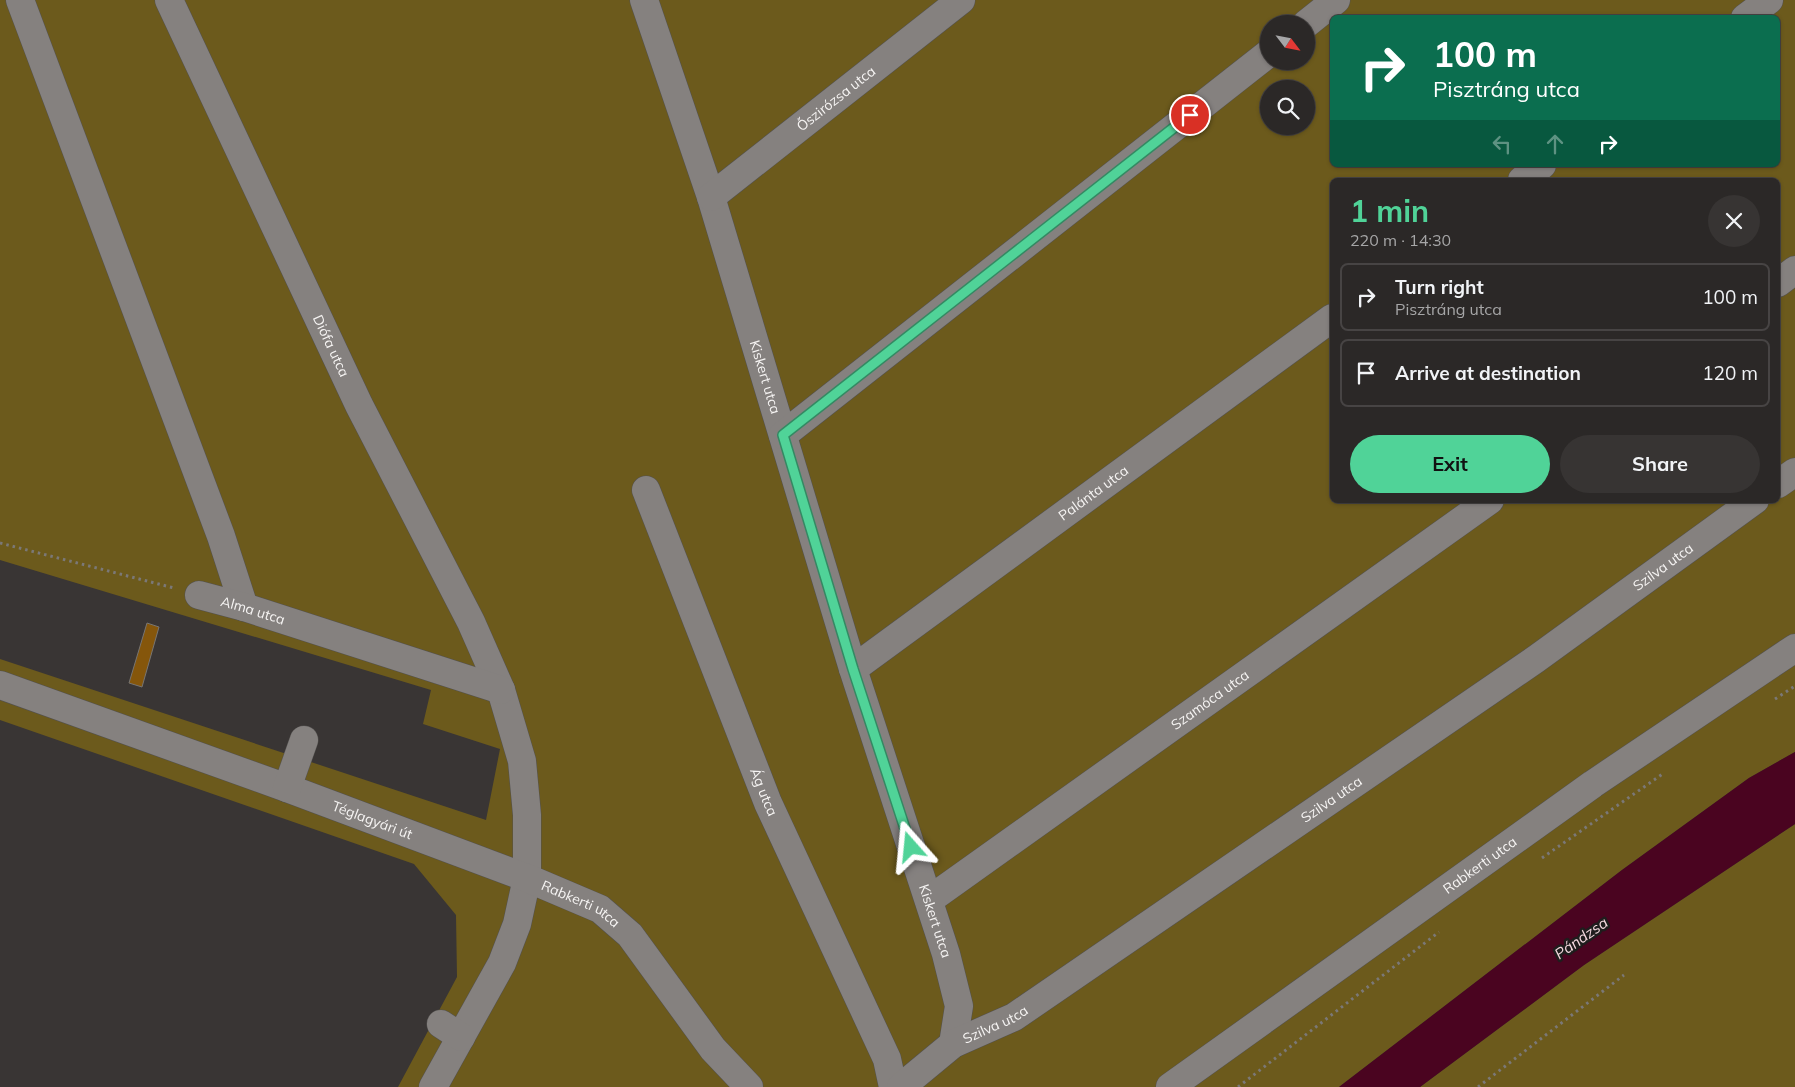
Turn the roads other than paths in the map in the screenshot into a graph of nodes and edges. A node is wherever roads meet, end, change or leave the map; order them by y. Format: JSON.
{"nodes":[{"id":1,"x":20,"y":0,"type":"edge"},
{"id":2,"x":170,"y":0,"type":"edge"},
{"id":3,"x":644,"y":0,"type":"edge"},
{"id":4,"x":961,"y":0,"type":"edge"},
{"id":5,"x":1336,"y":0,"type":"edge"},
{"id":6,"x":1769,"y":0,"type":"edge"},
{"id":7,"x":1749,"y":15,"type":"edge"},
{"id":8,"x":1315,"y":17,"type":"edge"},
{"id":9,"x":1260,"y":60,"type":"edge"},
{"id":10,"x":1539,"y":167,"type":"edge"},
{"id":11,"x":1525,"y":178,"type":"edge"},
{"id":12,"x":712,"y":197,"type":"junction"},
{"id":13,"x":1795,"y":270,"type":"edge"},
{"id":14,"x":1780,"y":281,"type":"edge"},
{"id":15,"x":1330,"y":319,"type":"edge"},
{"id":16,"x":783,"y":435,"type":"junction"},
{"id":17,"x":1795,"y":472,"type":"edge"},
{"id":18,"x":1780,"y":483,"type":"edge"},
{"id":19,"x":646,"y":490,"type":"dead end"},
{"id":20,"x":1486,"y":503,"type":"edge"},
{"id":21,"x":1751,"y":503,"type":"edge"},
{"id":22,"x":199,"y":595,"type":"road end"},
{"id":23,"x":244,"y":607,"type":"junction"},
{"id":24,"x":1795,"y":648,"type":"edge"},
{"id":25,"x":853,"y":669,"type":"junction"},
{"id":26,"x":0,"y":685,"type":"edge"},
{"id":27,"x":502,"y":690,"type":"junction"},
{"id":28,"x":304,"y":740,"type":"dead end"},
{"id":29,"x":287,"y":788,"type":"junction"},
{"id":30,"x":527,"y":878,"type":"junction"},
{"id":31,"x":929,"y":900,"type":"junction"},
{"id":32,"x":953,"y":1044,"type":"junction"},
{"id":33,"x":433,"y":1087,"type":"edge"},
{"id":34,"x":749,"y":1087,"type":"edge"},
{"id":35,"x":893,"y":1087,"type":"edge"},
{"id":36,"x":901,"y":1087,"type":"edge"},
{"id":37,"x":1170,"y":1087,"type":"edge"}],
"edges":[{"from":1,"to":23,"type":"street"},
{"from":2,"to":27,"type":"street","name":"Diófa utca"},
{"from":3,"to":12,"type":"street","name":"Kiskert utca"},
{"from":4,"to":12,"type":"street","name":"Őszirózsa utca"},
{"from":5,"to":8,"type":"street"},
{"from":6,"to":7,"type":"street"},
{"from":9,"to":16,"type":"street"},
{"from":10,"to":11,"type":"street"},
{"from":12,"to":16,"type":"street","name":"Kiskert utca"},
{"from":13,"to":14,"type":"street"},
{"from":15,"to":25,"type":"street","name":"Palánta utca"},
{"from":16,"to":25,"type":"street","name":"Kiskert utca"},
{"from":17,"to":18,"type":"street"},
{"from":19,"to":35,"type":"street","name":"Ág utca"},
{"from":20,"to":31,"type":"street","name":"Szamóca utca"},
{"from":21,"to":32,"type":"street","name":"Szilva utca"},
{"from":22,"to":23,"type":"street","name":"Alma utca"},
{"from":23,"to":27,"type":"street","name":"Alma utca"},
{"from":24,"to":37,"type":"street","name":"Rabkerti utca"},
{"from":25,"to":31,"type":"street","name":"Kiskert utca"},
{"from":26,"to":29,"type":"street","name":"Téglagyári út"},
{"from":27,"to":30,"type":"street","name":"Rabkerti utca"},
{"from":28,"to":29,"type":"street"},
{"from":29,"to":30,"type":"street","name":"Téglagyári út"},
{"from":30,"to":33,"type":"street"},
{"from":30,"to":34,"type":"street","name":"Rabkerti utca"},
{"from":31,"to":32,"type":"street","name":"Kiskert utca"},
{"from":32,"to":36,"type":"street","name":"Szilva utca"}]}
